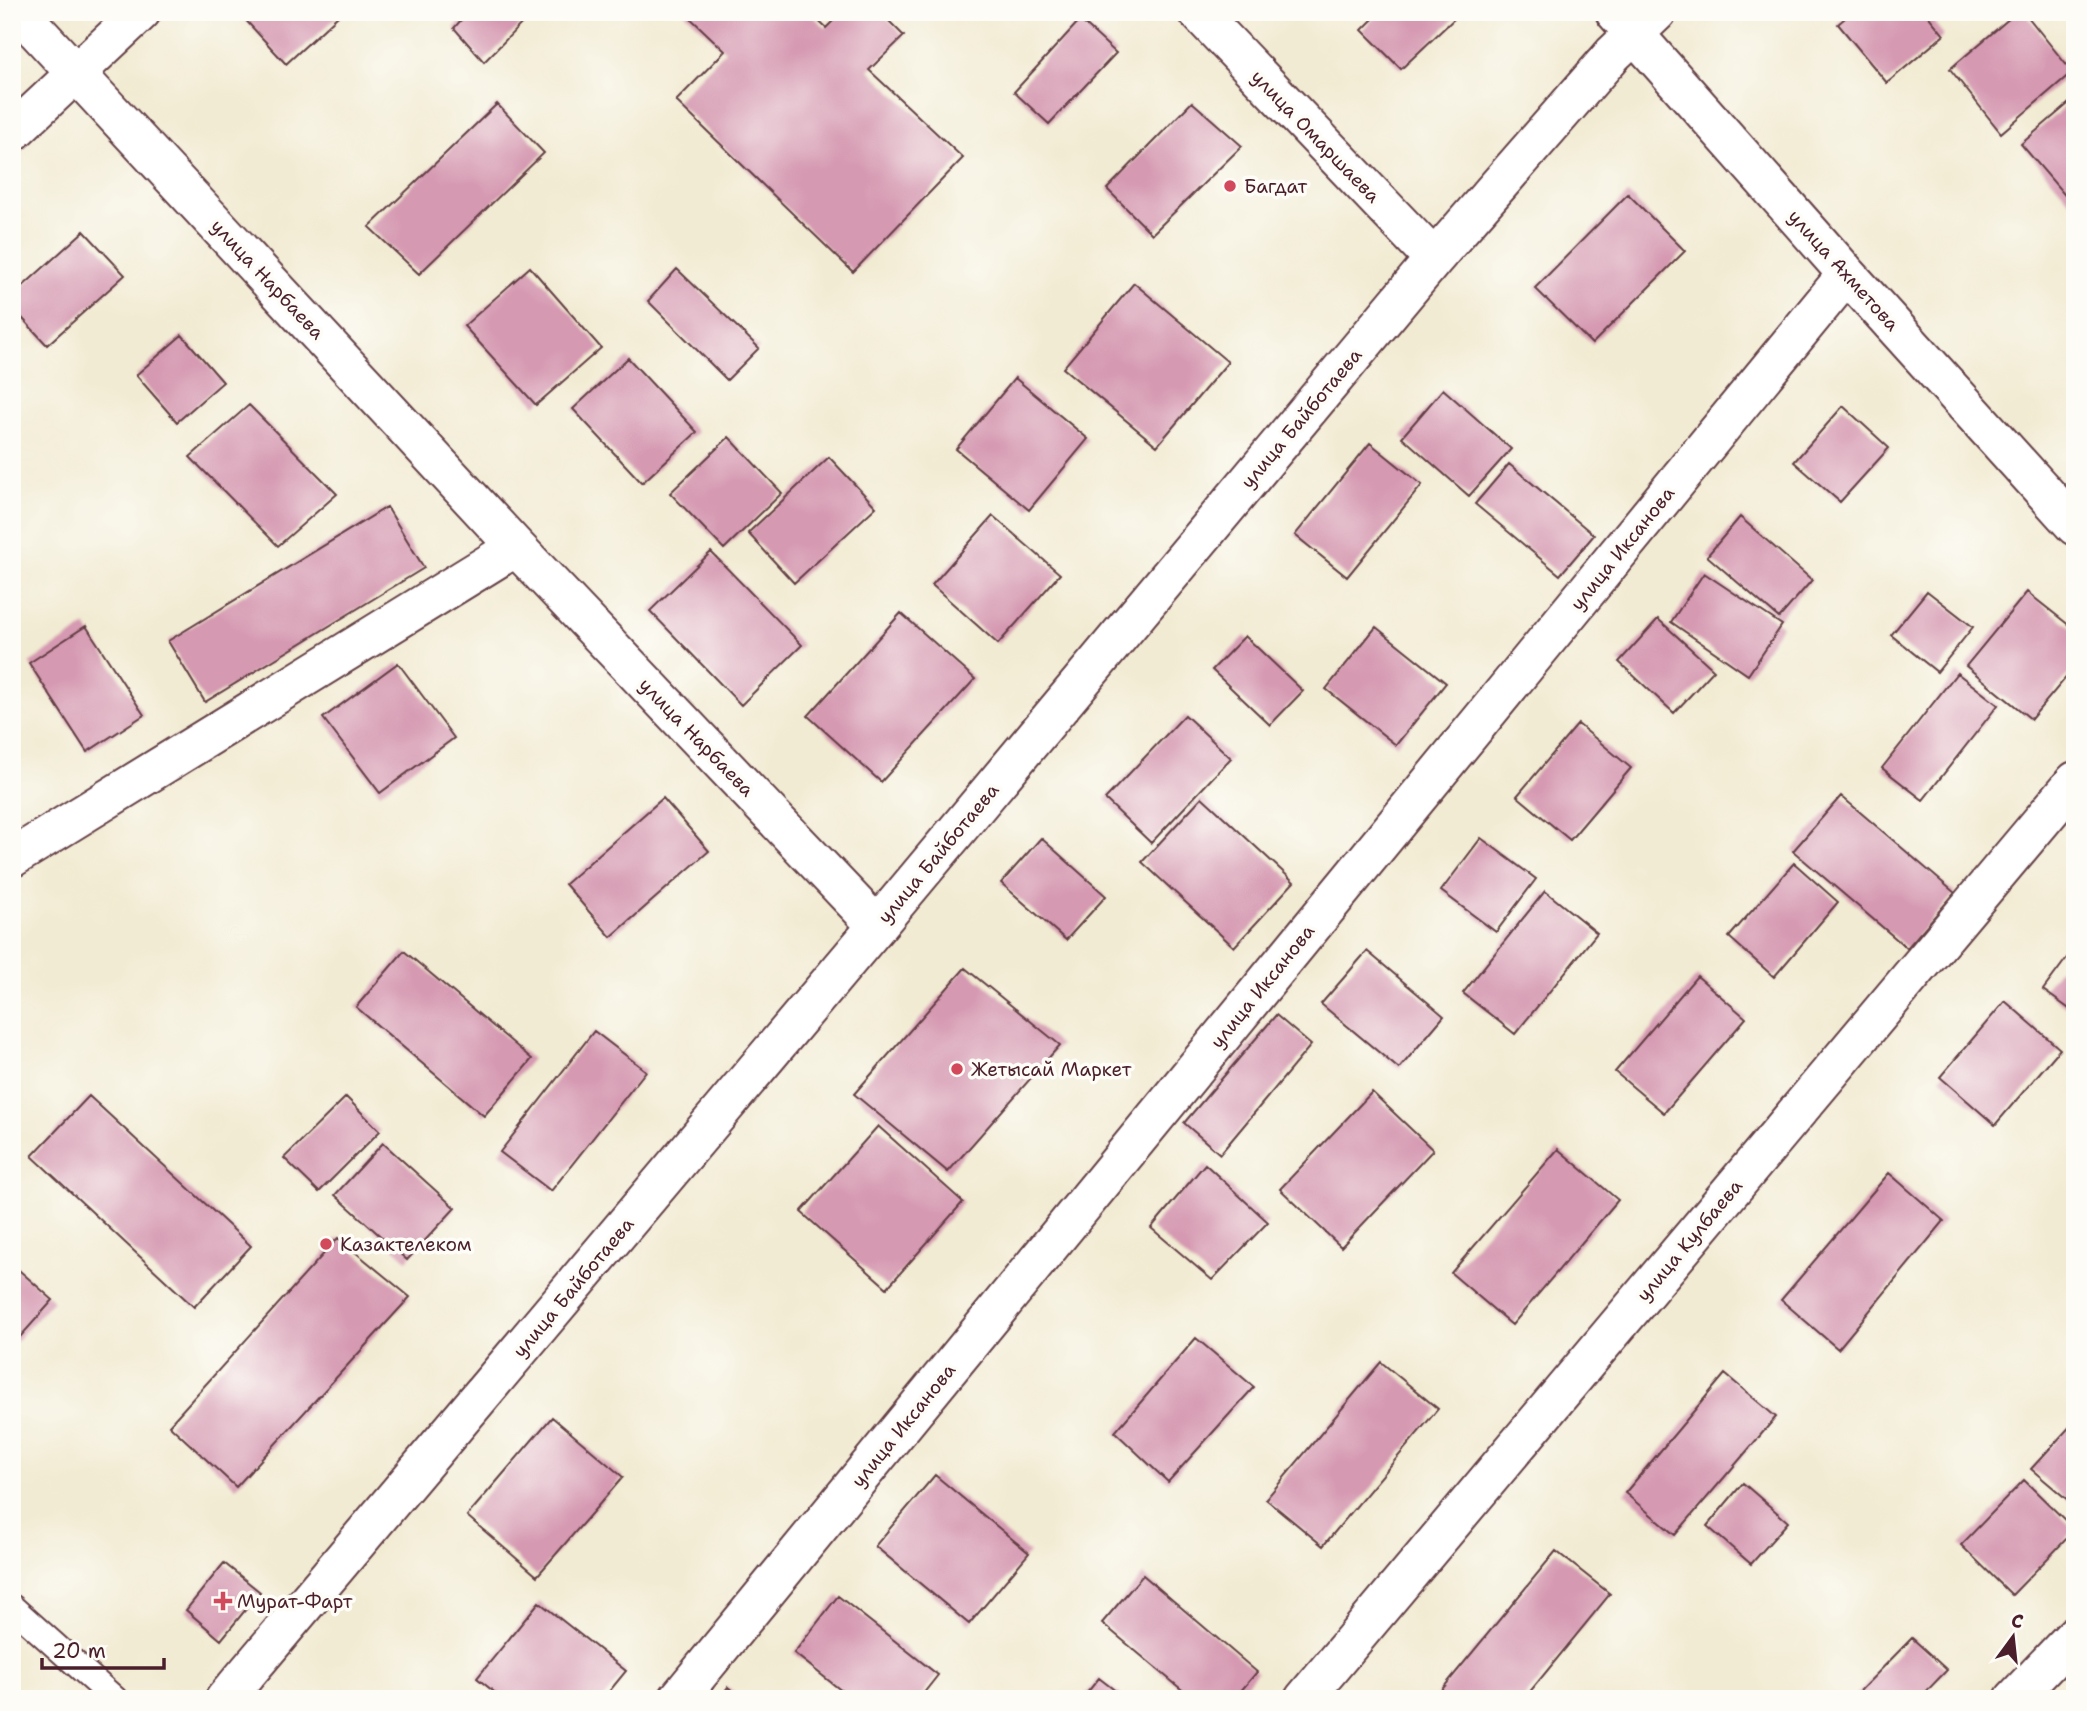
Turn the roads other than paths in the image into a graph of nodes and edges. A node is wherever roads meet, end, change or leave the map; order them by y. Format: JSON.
{"nodes":[{"id":1,"x":19,"y":12,"type":"edge"},
{"id":2,"x":141,"y":12,"type":"edge"},
{"id":3,"x":1198,"y":12,"type":"edge"},
{"id":4,"x":1635,"y":20,"type":"edge"},
{"id":5,"x":77,"y":72,"type":"junction"},
{"id":6,"x":12,"y":133,"type":"edge"},
{"id":7,"x":1434,"y":259,"type":"junction"},
{"id":8,"x":1847,"y":274,"type":"junction"},
{"id":9,"x":2075,"y":526,"type":"edge"},
{"id":10,"x":516,"y":547,"type":"junction"},
{"id":11,"x":2075,"y":781,"type":"edge"},
{"id":12,"x":12,"y":858,"type":"edge"},
{"id":13,"x":877,"y":926,"type":"junction"},
{"id":14,"x":12,"y":1606,"type":"edge"},
{"id":15,"x":2075,"y":1635,"type":"edge"},
{"id":16,"x":237,"y":1695,"type":"edge"},
{"id":17,"x":115,"y":1699,"type":"edge"},
{"id":18,"x":678,"y":1699,"type":"edge"},
{"id":19,"x":1304,"y":1699,"type":"edge"},
{"id":20,"x":2014,"y":1699,"type":"edge"}],
"edges":[{"from":1,"to":5,"type":"street","name":"улица Нарбаева"},
{"from":2,"to":5,"type":"street"},
{"from":3,"to":7,"type":"street","name":"улица Омаршаева"},
{"from":4,"to":7,"type":"street","name":"улица Байботаева"},
{"from":4,"to":8,"type":"street","name":"улица Ахметова"},
{"from":5,"to":6,"type":"street"},
{"from":5,"to":10,"type":"street","name":"улица Нарбаева"},
{"from":7,"to":13,"type":"street","name":"улица Байботаева"},
{"from":8,"to":9,"type":"street","name":"улица Ахметова"},
{"from":8,"to":18,"type":"street","name":"улица Иксанова"},
{"from":10,"to":12,"type":"street"},
{"from":10,"to":13,"type":"street","name":"улица Нарбаева"},
{"from":11,"to":19,"type":"street","name":"улица Кулбаева"},
{"from":13,"to":16,"type":"street","name":"улица Байботаева"},
{"from":14,"to":17,"type":"lane"},
{"from":15,"to":20,"type":"street"}]}
